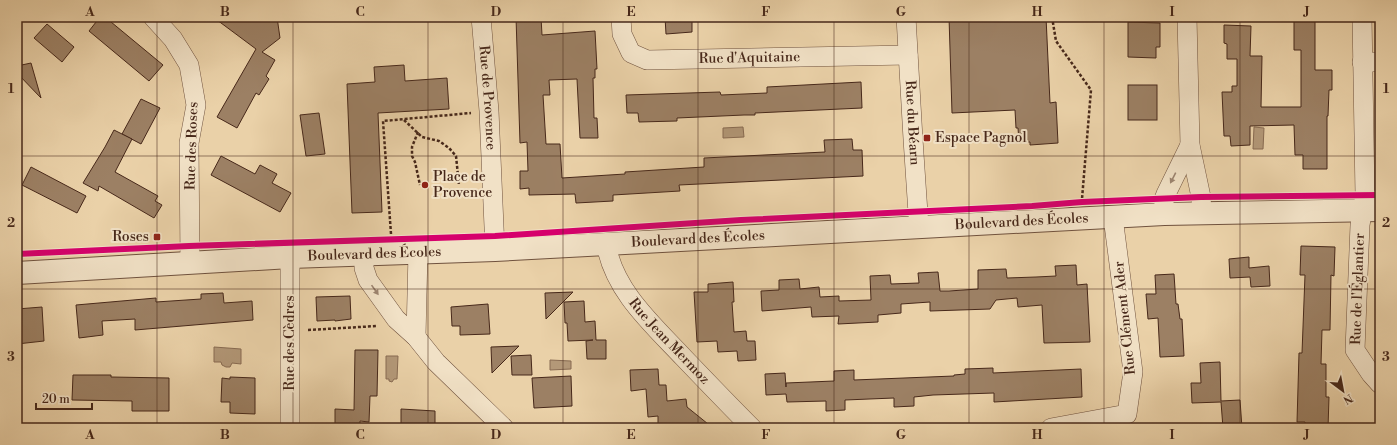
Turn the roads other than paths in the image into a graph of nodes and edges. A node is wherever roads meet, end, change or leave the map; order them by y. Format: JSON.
{"nodes":[{"id":1,"x":153,"y":17,"type":"edge"},
{"id":2,"x":481,"y":17,"type":"edge"},
{"id":3,"x":621,"y":17,"type":"edge"},
{"id":4,"x":906,"y":17,"type":"edge"},
{"id":5,"x":1187,"y":17,"type":"edge"},
{"id":6,"x":1362,"y":17,"type":"edge"},
{"id":7,"x":908,"y":55,"type":"junction"},
{"id":8,"x":1371,"y":62,"type":"edge"},
{"id":9,"x":1190,"y":145,"type":"junction"},
{"id":10,"x":1371,"y":210,"type":"edge"},
{"id":11,"x":1202,"y":213,"type":"junction"},
{"id":12,"x":1164,"y":214,"type":"junction"},
{"id":13,"x":1114,"y":218,"type":"junction"},
{"id":14,"x":919,"y":228,"type":"junction"},
{"id":15,"x":606,"y":244,"type":"junction"},
{"id":16,"x":495,"y":250,"type":"junction"},
{"id":17,"x":418,"y":252,"type":"junction"},
{"id":18,"x":364,"y":254,"type":"junction"},
{"id":19,"x":290,"y":257,"type":"junction"},
{"id":20,"x":190,"y":263,"type":"junction"},
{"id":21,"x":17,"y":273,"type":"edge"},
{"id":22,"x":416,"y":337,"type":"junction"},
{"id":23,"x":1380,"y":384,"type":"edge"},
{"id":24,"x":1131,"y":421,"type":"edge"},
{"id":25,"x":290,"y":428,"type":"edge"},
{"id":26,"x":504,"y":428,"type":"edge"},
{"id":27,"x":752,"y":428,"type":"edge"},
{"id":28,"x":1051,"y":428,"type":"edge"}],
"edges":[{"from":1,"to":20,"type":"street","name":"Rue des Roses"},
{"from":2,"to":16,"type":"street","name":"Rue de Provence"},
{"from":3,"to":7,"type":"street","name":"Rue d'Aquitaine"},
{"from":4,"to":7,"type":"street","name":"Rue du Béarn"},
{"from":5,"to":9,"type":"street"},
{"from":6,"to":8,"type":"street","name":"Rue de l'Églantier"},
{"from":7,"to":14,"type":"street","name":"Rue du Béarn"},
{"from":8,"to":10,"type":"street","name":"Rue de l'Églantier"},
{"from":9,"to":11,"type":"street"},
{"from":9,"to":12,"type":"street","one_way":true},
{"from":10,"to":11,"type":"street","name":"Boulevard des Écoles"},
{"from":10,"to":23,"type":"street","name":"Rue de l'Églantier"},
{"from":11,"to":12,"type":"street","name":"Boulevard des Écoles"},
{"from":12,"to":13,"type":"street","name":"Boulevard des Écoles"},
{"from":13,"to":14,"type":"street","name":"Boulevard des Écoles"},
{"from":13,"to":24,"type":"street","name":"Rue Clément Ader"},
{"from":14,"to":15,"type":"street","name":"Boulevard des Écoles"},
{"from":15,"to":16,"type":"street","name":"Boulevard des Écoles"},
{"from":15,"to":27,"type":"street","name":"Rue Jean Mermoz"},
{"from":16,"to":17,"type":"street","name":"Boulevard des Écoles"},
{"from":17,"to":18,"type":"street","name":"Boulevard des Écoles"},
{"from":17,"to":22,"type":"street"},
{"from":18,"to":19,"type":"street","name":"Boulevard des Écoles"},
{"from":18,"to":22,"type":"street","one_way":true},
{"from":19,"to":20,"type":"street","name":"Boulevard des Écoles"},
{"from":19,"to":25,"type":"street","name":"Rue des Cèdres"},
{"from":20,"to":21,"type":"street","name":"Boulevard des Écoles"},
{"from":22,"to":26,"type":"street"},
{"from":24,"to":28,"type":"street","name":"Rue Clément Ader"}]}
